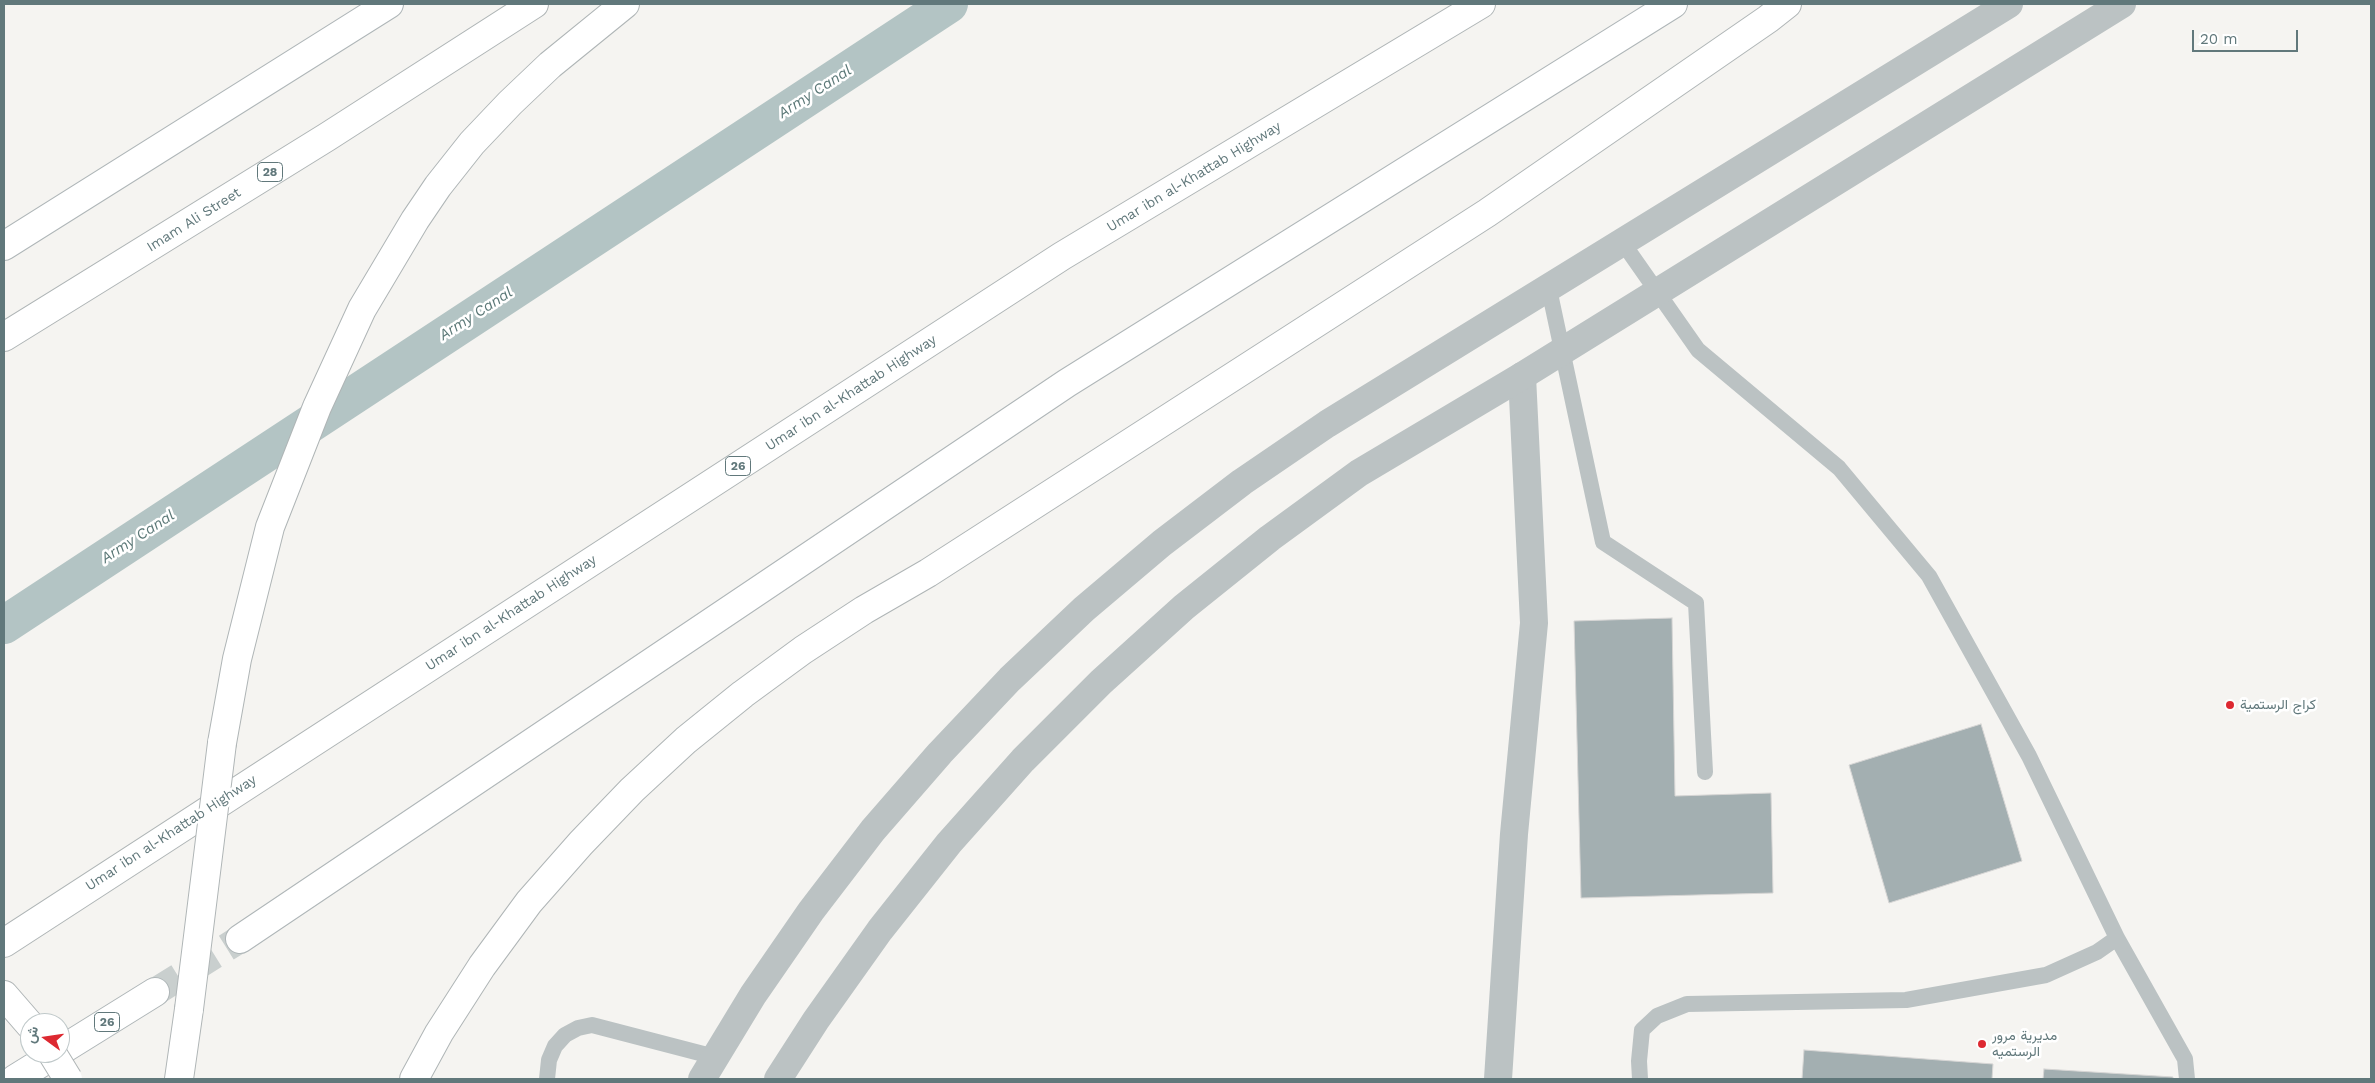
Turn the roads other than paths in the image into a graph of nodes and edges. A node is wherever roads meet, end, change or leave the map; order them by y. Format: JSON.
{"nodes":[{"id":1,"x":389,"y":4,"type":"edge"},
{"id":2,"x":534,"y":4,"type":"edge"},
{"id":3,"x":625,"y":4,"type":"edge"},
{"id":4,"x":1481,"y":4,"type":"edge"},
{"id":5,"x":1673,"y":4,"type":"edge"},
{"id":6,"x":1787,"y":4,"type":"edge"},
{"id":7,"x":2009,"y":4,"type":"edge"},
{"id":8,"x":2122,"y":4,"type":"edge"},
{"id":9,"x":1623,"y":243,"type":"junction"},
{"id":10,"x":4,"y":246,"type":"edge"},
{"id":11,"x":1548,"y":289,"type":"junction"},
{"id":12,"x":1658,"y":292,"type":"junction"},
{"id":13,"x":4,"y":337,"type":"edge"},
{"id":14,"x":1562,"y":351,"type":"junction"},
{"id":15,"x":1522,"y":376,"type":"junction"},
{"id":16,"x":1705,"y":772,"type":"dead end"},
{"id":17,"x":2117,"y":938,"type":"junction"},
{"id":18,"x":240,"y":939,"type":"tunnel mouth"},
{"id":19,"x":4,"y":943,"type":"edge"},
{"id":20,"x":155,"y":992,"type":"tunnel mouth"},
{"id":21,"x":4,"y":995,"type":"edge"},
{"id":22,"x":20,"y":1013,"type":"edge"},
{"id":23,"x":70,"y":1045,"type":"edge"},
{"id":24,"x":41,"y":1063,"type":"edge"},
{"id":25,"x":58,"y":1063,"type":"edge"},
{"id":26,"x":708,"y":1068,"type":"edge"},
{"id":27,"x":15,"y":1079,"type":"edge"},
{"id":28,"x":68,"y":1079,"type":"edge"},
{"id":29,"x":179,"y":1079,"type":"edge"},
{"id":30,"x":414,"y":1079,"type":"edge"},
{"id":31,"x":547,"y":1079,"type":"edge"},
{"id":32,"x":778,"y":1079,"type":"edge"},
{"id":33,"x":1498,"y":1079,"type":"edge"},
{"id":34,"x":1640,"y":1079,"type":"edge"},
{"id":35,"x":2187,"y":1079,"type":"edge"}],
"edges":[{"from":1,"to":10,"type":"main road"},
{"from":2,"to":13,"type":"main road","name":"Imam Ali Street","number":"28"},
{"from":3,"to":29,"type":"main road","bridge":true},
{"from":4,"to":19,"type":"main road","name":"Umar ibn al-Khattab Highway","number":"26"},
{"from":5,"to":18,"type":"main road"},
{"from":6,"to":30,"type":"main road"},
{"from":7,"to":9,"type":"street"},
{"from":8,"to":12,"type":"street"},
{"from":9,"to":11,"type":"street"},
{"from":9,"to":12,"type":"lane"},
{"from":11,"to":14,"type":"lane"},
{"from":11,"to":26,"type":"street"},
{"from":12,"to":14,"type":"street"},
{"from":12,"to":17,"type":"lane"},
{"from":14,"to":15,"type":"street"},
{"from":14,"to":16,"type":"lane"},
{"from":15,"to":32,"type":"street"},
{"from":15,"to":33,"type":"street"},
{"from":17,"to":34,"type":"lane"},
{"from":17,"to":35,"type":"lane"},
{"from":20,"to":23,"type":"main road","number":"26"},
{"from":21,"to":22,"type":"main road"},
{"from":24,"to":27,"type":"main road","number":"26"},
{"from":25,"to":28,"type":"main road","bridge":true},
{"from":26,"to":31,"type":"lane"}]}
